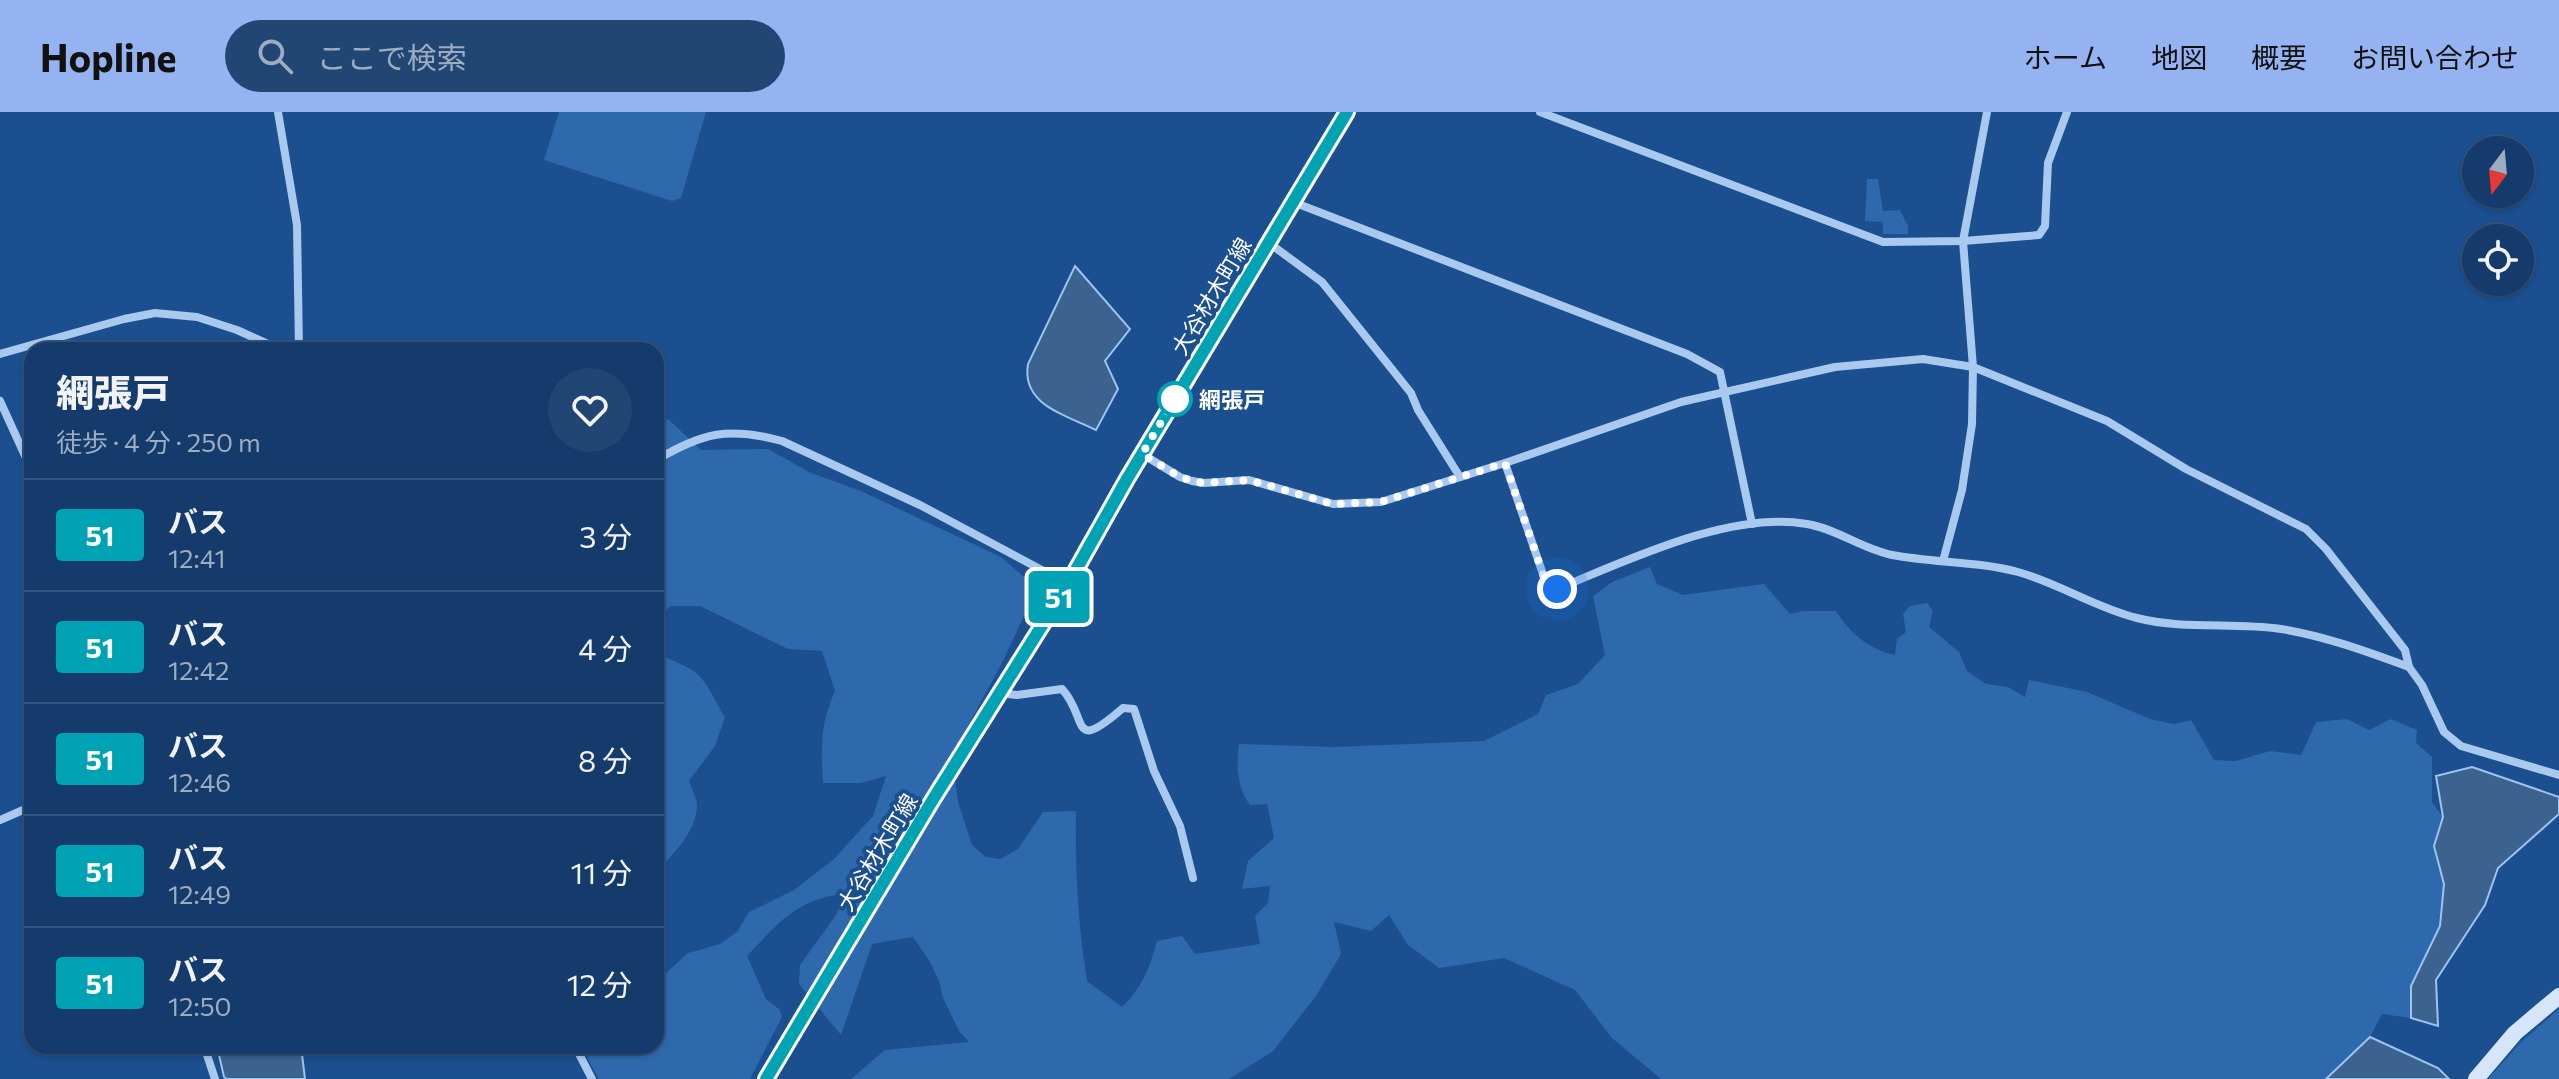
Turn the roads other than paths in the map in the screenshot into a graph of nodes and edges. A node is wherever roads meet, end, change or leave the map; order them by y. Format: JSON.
{"nodes":[{"id":1,"x":278,"y":112,"type":"edge"},
{"id":2,"x":1347,"y":112,"type":"edge"},
{"id":3,"x":1540,"y":112,"type":"edge"},
{"id":4,"x":1987,"y":112,"type":"edge"},
{"id":5,"x":2067,"y":112,"type":"edge"},
{"id":6,"x":1293,"y":202,"type":"junction"},
{"id":7,"x":1963,"y":241,"type":"junction"},
{"id":8,"x":1269,"y":243,"type":"junction"},
{"id":9,"x":43,"y":342,"type":"edge"},
{"id":10,"x":263,"y":342,"type":"edge"},
{"id":11,"x":299,"y":342,"type":"edge"},
{"id":12,"x":24,"y":347,"type":"edge"},
{"id":13,"x":0,"y":354,"type":"edge"},
{"id":14,"x":1973,"y":367,"type":"junction"},
{"id":15,"x":1723,"y":391,"type":"junction"},
{"id":16,"x":0,"y":401,"type":"edge"},
{"id":17,"x":24,"y":454,"type":"edge"},
{"id":18,"x":1142,"y":454,"type":"junction"},
{"id":19,"x":664,"y":456,"type":"edge"},
{"id":20,"x":1505,"y":463,"type":"junction"},
{"id":21,"x":1460,"y":477,"type":"junction"},
{"id":22,"x":1752,"y":524,"type":"junction"},
{"id":23,"x":1943,"y":561,"type":"junction"},
{"id":24,"x":1068,"y":584,"type":"junction"},
{"id":25,"x":2409,"y":667,"type":"junction"},
{"id":26,"x":998,"y":693,"type":"junction"},
{"id":27,"x":2559,"y":775,"type":"edge"},
{"id":28,"x":24,"y":810,"type":"edge"},
{"id":29,"x":0,"y":820,"type":"edge"},
{"id":30,"x":1193,"y":878,"type":"dead end"},
{"id":31,"x":2559,"y":996,"type":"edge"},
{"id":32,"x":207,"y":1054,"type":"edge"},
{"id":33,"x":579,"y":1054,"type":"edge"},
{"id":34,"x":215,"y":1079,"type":"edge"},
{"id":35,"x":592,"y":1079,"type":"edge"},
{"id":36,"x":766,"y":1079,"type":"edge"},
{"id":37,"x":2476,"y":1079,"type":"edge"}],
"edges":[{"from":1,"to":11,"type":"street"},
{"from":2,"to":6,"type":"main road","name":"大谷材木町線"},
{"from":3,"to":7,"type":"street"},
{"from":4,"to":7,"type":"street"},
{"from":5,"to":7,"type":"street"},
{"from":6,"to":8,"type":"main road","name":"大谷材木町線"},
{"from":6,"to":15,"type":"street"},
{"from":7,"to":14,"type":"street"},
{"from":8,"to":18,"type":"main road","name":"大谷材木町線"},
{"from":8,"to":21,"type":"street"},
{"from":9,"to":10,"type":"street"},
{"from":12,"to":13,"type":"street"},
{"from":14,"to":15,"type":"street"},
{"from":14,"to":23,"type":"street"},
{"from":14,"to":25,"type":"street"},
{"from":15,"to":20,"type":"street"},
{"from":15,"to":22,"type":"street"},
{"from":16,"to":17,"type":"street"},
{"from":18,"to":21,"type":"street"},
{"from":18,"to":24,"type":"main road","name":"大谷材木町線"},
{"from":19,"to":24,"type":"street"},
{"from":20,"to":21,"type":"street"},
{"from":20,"to":22,"type":"street"},
{"from":22,"to":23,"type":"street"},
{"from":23,"to":25,"type":"street"},
{"from":24,"to":26,"type":"main road","name":"大谷材木町線"},
{"from":25,"to":27,"type":"street"},
{"from":26,"to":30,"type":"street"},
{"from":26,"to":36,"type":"main road","name":"大谷材木町線"},
{"from":28,"to":29,"type":"street"},
{"from":31,"to":37,"type":"main road"},
{"from":32,"to":34,"type":"street"},
{"from":33,"to":35,"type":"street"}]}
